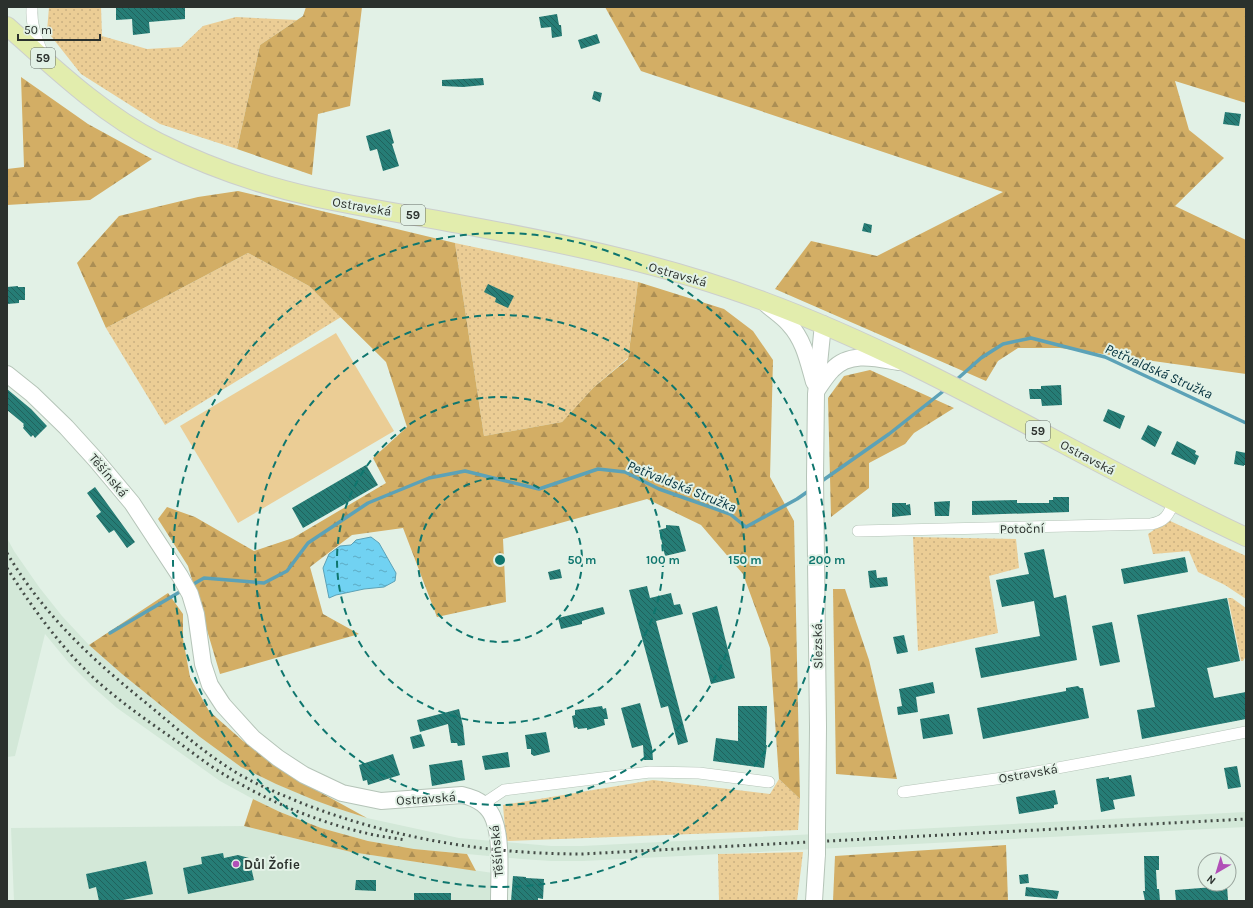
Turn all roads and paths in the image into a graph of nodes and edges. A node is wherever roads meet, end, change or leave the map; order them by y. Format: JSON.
{"nodes":[{"id":1,"x":32,"y":7,"type":"edge"},
{"id":2,"x":7,"y":26,"type":"edge"},
{"id":3,"x":46,"y":60,"type":"junction"},
{"id":4,"x":762,"y":300,"type":"junction"},
{"id":5,"x":823,"y":324,"type":"junction"},
{"id":6,"x":910,"y":364,"type":"junction"},
{"id":7,"x":7,"y":374,"type":"edge"},
{"id":8,"x":816,"y":392,"type":"junction"},
{"id":9,"x":1174,"y":502,"type":"junction"},
{"id":10,"x":858,"y":531,"type":"dead end"},
{"id":11,"x":1242,"y":532,"type":"edge"},
{"id":12,"x":190,"y":594,"type":"joint"},
{"id":13,"x":1246,"y":732,"type":"edge"},
{"id":14,"x":769,"y":782,"type":"dead end"},
{"id":15,"x":903,"y":792,"type":"dead end"},
{"id":16,"x":483,"y":804,"type":"junction"},
{"id":17,"x":499,"y":901,"type":"edge"},
{"id":18,"x":814,"y":901,"type":"edge"}],
"edges":[{"from":1,"to":3,"type":"street"},
{"from":2,"to":3,"type":"main road","name":"Ostravská","number":"59"},
{"from":3,"to":4,"type":"main road","name":"Ostravská","number":"59"},
{"from":4,"to":5,"type":"main road","name":"Ostravská","number":"59"},
{"from":4,"to":8,"type":"street"},
{"from":5,"to":6,"type":"main road","number":"59"},
{"from":5,"to":8,"type":"street","name":"Slezská"},
{"from":6,"to":8,"type":"street"},
{"from":6,"to":9,"type":"main road","name":"Ostravská","number":"59"},
{"from":7,"to":12,"type":"street","name":"Těšínská"},
{"from":8,"to":18,"type":"street","name":"Slezská","bridge":true},
{"from":9,"to":10,"type":"street","name":"Potoční"},
{"from":9,"to":11,"type":"main road","name":"Ostravská","number":"59"},
{"from":12,"to":16,"type":"street","name":"Ostravská"},
{"from":13,"to":15,"type":"street","name":"Ostravská"},
{"from":14,"to":16,"type":"street"},
{"from":16,"to":17,"type":"street","name":"Těšínská"}]}
